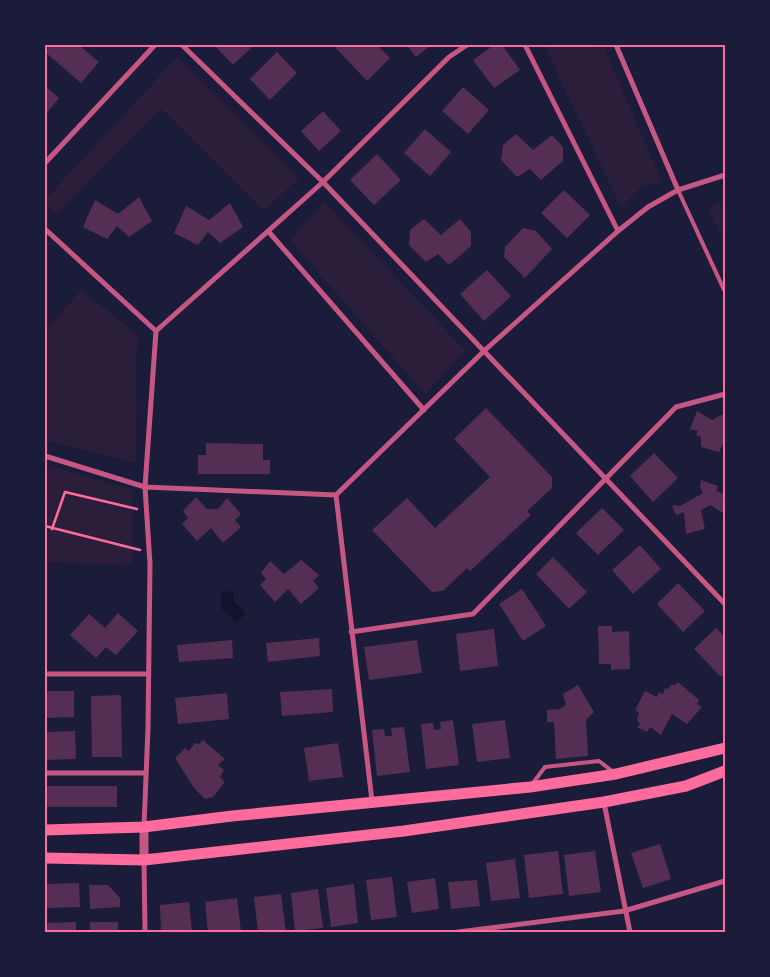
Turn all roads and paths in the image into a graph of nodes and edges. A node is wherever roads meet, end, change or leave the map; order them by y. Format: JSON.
{"nodes":[{"id":1,"x":155,"y":45,"type":"edge"},
{"id":2,"x":182,"y":45,"type":"edge"},
{"id":3,"x":467,"y":45,"type":"edge"},
{"id":4,"x":525,"y":45,"type":"edge"},
{"id":5,"x":616,"y":45,"type":"edge"},
{"id":6,"x":45,"y":162,"type":"edge"},
{"id":7,"x":725,"y":175,"type":"edge"},
{"id":8,"x":323,"y":182,"type":"junction"},
{"id":9,"x":678,"y":190,"type":"junction"},
{"id":10,"x":45,"y":229,"type":"edge"},
{"id":11,"x":268,"y":231,"type":"junction"},
{"id":12,"x":618,"y":231,"type":"junction"},
{"id":13,"x":725,"y":292,"type":"edge"},
{"id":14,"x":156,"y":332,"type":"junction"},
{"id":15,"x":484,"y":351,"type":"junction"},
{"id":16,"x":725,"y":394,"type":"edge"},
{"id":17,"x":424,"y":410,"type":"junction"},
{"id":18,"x":45,"y":456,"type":"edge"},
{"id":19,"x":605,"y":478,"type":"junction"},
{"id":20,"x":145,"y":487,"type":"junction"},
{"id":21,"x":336,"y":495,"type":"junction"},
{"id":22,"x":146,"y":511,"type":"junction"},
{"id":23,"x":45,"y":526,"type":"edge"},
{"id":24,"x":52,"y":528,"type":"junction"},
{"id":25,"x":149,"y":552,"type":"junction"},
{"id":26,"x":725,"y":604,"type":"edge"},
{"id":27,"x":351,"y":632,"type":"junction"},
{"id":28,"x":45,"y":674,"type":"edge"},
{"id":29,"x":147,"y":674,"type":"junction"},
{"id":30,"x":725,"y":748,"type":"edge"},
{"id":31,"x":725,"y":771,"type":"edge"},
{"id":32,"x":45,"y":773,"type":"edge"},
{"id":33,"x":146,"y":773,"type":"junction"},
{"id":34,"x":616,"y":774,"type":"junction"},
{"id":35,"x":530,"y":787,"type":"junction"},
{"id":36,"x":372,"y":801,"type":"junction"},
{"id":37,"x":604,"y":802,"type":"junction"},
{"id":38,"x":144,"y":827,"type":"junction"},
{"id":39,"x":45,"y":830,"type":"edge"},
{"id":40,"x":45,"y":858,"type":"edge"},
{"id":41,"x":144,"y":860,"type":"junction"},
{"id":42,"x":725,"y":881,"type":"edge"},
{"id":43,"x":624,"y":912,"type":"junction"},
{"id":44,"x":145,"y":932,"type":"edge"},
{"id":45,"x":458,"y":932,"type":"edge"},
{"id":46,"x":630,"y":932,"type":"edge"}],
"edges":[{"from":1,"to":6,"type":"street"},
{"from":2,"to":8,"type":"street"},
{"from":3,"to":8,"type":"street"},
{"from":4,"to":12,"type":"street"},
{"from":5,"to":9,"type":"street"},
{"from":7,"to":9,"type":"street"},
{"from":8,"to":11,"type":"street"},
{"from":8,"to":15,"type":"street"},
{"from":9,"to":12,"type":"street"},
{"from":9,"to":13,"type":"lane"},
{"from":10,"to":14,"type":"street"},
{"from":11,"to":14,"type":"street"},
{"from":11,"to":17,"type":"street"},
{"from":12,"to":15,"type":"street"},
{"from":14,"to":20,"type":"street"},
{"from":15,"to":17,"type":"street"},
{"from":15,"to":19,"type":"street"},
{"from":16,"to":19,"type":"street"},
{"from":17,"to":21,"type":"street"},
{"from":18,"to":20,"type":"street"},
{"from":19,"to":26,"type":"street"},
{"from":19,"to":27,"type":"street"},
{"from":20,"to":21,"type":"street"},
{"from":20,"to":22,"type":"street"},
{"from":21,"to":27,"type":"street"},
{"from":22,"to":24,"type":"path"},
{"from":22,"to":25,"type":"street"},
{"from":23,"to":24,"type":"path"},
{"from":24,"to":25,"type":"path"},
{"from":25,"to":29,"type":"street"},
{"from":27,"to":36,"type":"street"},
{"from":28,"to":29,"type":"street"},
{"from":29,"to":33,"type":"street"},
{"from":30,"to":34,"type":"main road"},
{"from":31,"to":37,"type":"main road"},
{"from":32,"to":33,"type":"street"},
{"from":33,"to":38,"type":"street"},
{"from":34,"to":35,"type":"main road"},
{"from":34,"to":35,"type":"lane"},
{"from":35,"to":36,"type":"main road"},
{"from":36,"to":38,"type":"main road"},
{"from":37,"to":41,"type":"main road"},
{"from":37,"to":43,"type":"street"},
{"from":38,"to":39,"type":"main road"},
{"from":38,"to":41,"type":"street"},
{"from":40,"to":41,"type":"main road"},
{"from":41,"to":44,"type":"street"},
{"from":42,"to":43,"type":"street"},
{"from":43,"to":45,"type":"street"},
{"from":43,"to":46,"type":"street"}]}
